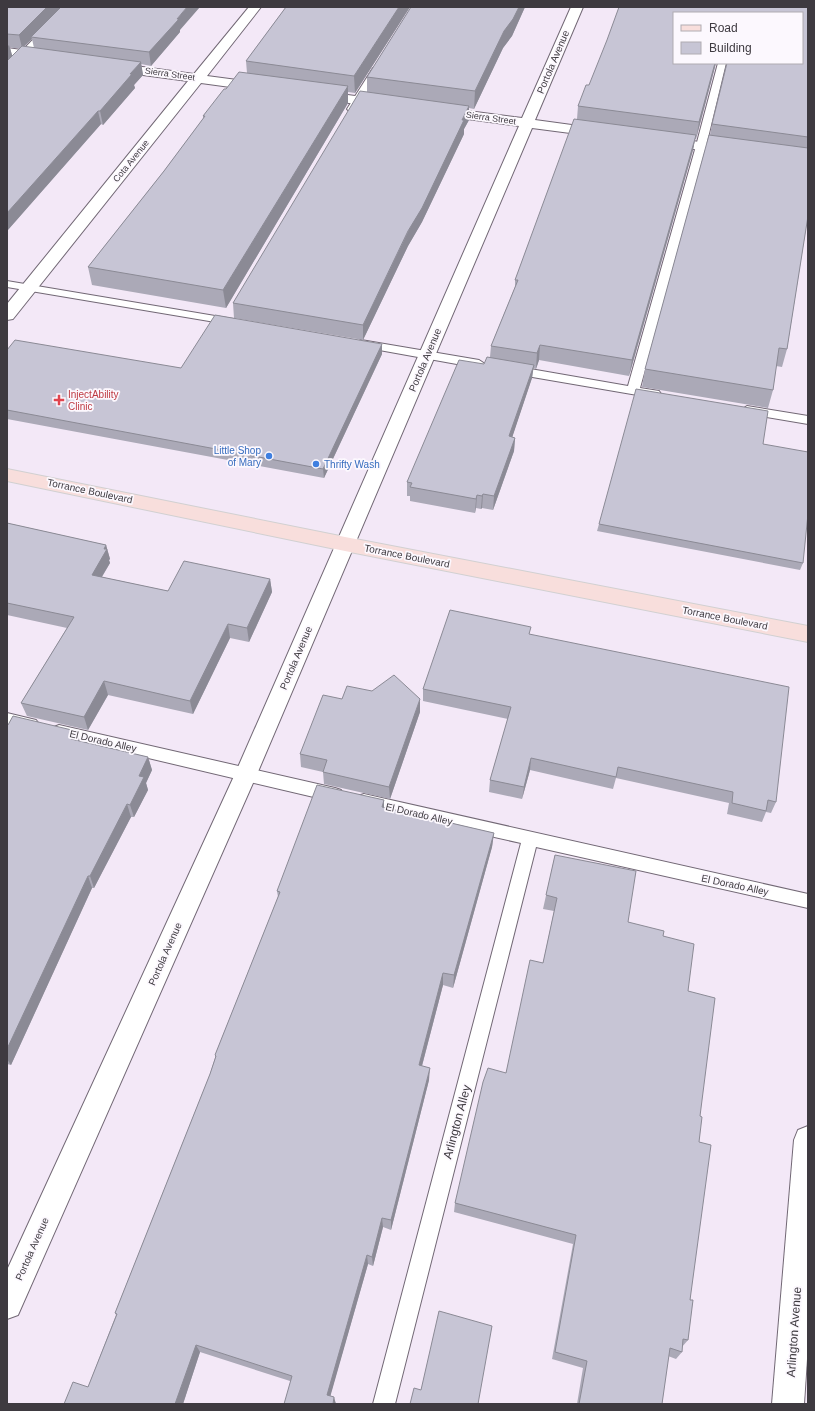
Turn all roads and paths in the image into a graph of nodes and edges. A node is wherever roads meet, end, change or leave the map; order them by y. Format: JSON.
{"nodes":[{"id":1,"x":70,"y":7,"type":"edge"},
{"id":2,"x":255,"y":7,"type":"edge"},
{"id":3,"x":577,"y":7,"type":"edge"},
{"id":4,"x":7,"y":52,"type":"edge"},
{"id":5,"x":23,"y":54,"type":"junction"},
{"id":6,"x":55,"y":59,"type":"edge"},
{"id":7,"x":382,"y":60,"type":"edge"},
{"id":8,"x":722,"y":64,"type":"edge"},
{"id":9,"x":102,"y":65,"type":"edge"},
{"id":10,"x":7,"y":70,"type":"edge"},
{"id":11,"x":197,"y":78,"type":"junction"},
{"id":12,"x":273,"y":89,"type":"edge"},
{"id":13,"x":304,"y":93,"type":"edge"},
{"id":14,"x":357,"y":100,"type":"junction"},
{"id":15,"x":396,"y":105,"type":"edge"},
{"id":16,"x":426,"y":110,"type":"edge"},
{"id":17,"x":347,"y":118,"type":"edge"},
{"id":18,"x":527,"y":123,"type":"junction"},
{"id":19,"x":614,"y":135,"type":"edge"},
{"id":20,"x":653,"y":140,"type":"edge"},
{"id":21,"x":701,"y":146,"type":"junction"},
{"id":22,"x":747,"y":152,"type":"edge"},
{"id":23,"x":7,"y":284,"type":"edge"},
{"id":24,"x":29,"y":288,"type":"junction"},
{"id":25,"x":7,"y":315,"type":"edge"},
{"id":26,"x":248,"y":325,"type":"edge"},
{"id":27,"x":349,"y":342,"type":"edge"},
{"id":28,"x":426,"y":355,"type":"junction"},
{"id":29,"x":489,"y":366,"type":"edge"},
{"id":30,"x":504,"y":368,"type":"edge"},
{"id":31,"x":633,"y":390,"type":"junction"},
{"id":32,"x":664,"y":395,"type":"edge"},
{"id":33,"x":738,"y":408,"type":"edge"},
{"id":34,"x":808,"y":420,"type":"edge"},
{"id":35,"x":7,"y":475,"type":"edge"},
{"id":36,"x":345,"y":544,"type":"junction"},
{"id":37,"x":808,"y":634,"type":"edge"},
{"id":38,"x":7,"y":718,"type":"edge"},
{"id":39,"x":246,"y":774,"type":"junction"},
{"id":40,"x":530,"y":840,"type":"junction"},
{"id":41,"x":808,"y":901,"type":"edge"},
{"id":42,"x":808,"y":1140,"type":"edge"},
{"id":43,"x":7,"y":1304,"type":"edge"},
{"id":44,"x":384,"y":1404,"type":"edge"},
{"id":45,"x":788,"y":1404,"type":"edge"}],
"edges":[{"from":1,"to":5,"type":"lane"},
{"from":2,"to":11,"type":"street","name":"Cota Avenue"},
{"from":3,"to":18,"type":"street","name":"Portola Avenue"},
{"from":4,"to":5,"type":"street"},
{"from":5,"to":6,"type":"street"},
{"from":5,"to":10,"type":"lane"},
{"from":7,"to":14,"type":"lane"},
{"from":8,"to":21,"type":"lane"},
{"from":9,"to":11,"type":"street","name":"Sierra Street"},
{"from":11,"to":12,"type":"street","name":"Sierra Street"},
{"from":11,"to":24,"type":"street","name":"Cota Avenue"},
{"from":13,"to":14,"type":"street"},
{"from":14,"to":15,"type":"street"},
{"from":14,"to":17,"type":"lane"},
{"from":16,"to":18,"type":"street","name":"Sierra Street"},
{"from":18,"to":19,"type":"street","name":"Sierra Street"},
{"from":18,"to":28,"type":"street","name":"Portola Avenue"},
{"from":20,"to":21,"type":"street"},
{"from":21,"to":22,"type":"street"},
{"from":21,"to":31,"type":"lane"},
{"from":23,"to":24,"type":"lane"},
{"from":24,"to":25,"type":"street","name":"Cota Avenue"},
{"from":24,"to":26,"type":"lane"},
{"from":27,"to":28,"type":"lane"},
{"from":28,"to":29,"type":"lane"},
{"from":28,"to":36,"type":"street","name":"Portola Avenue"},
{"from":30,"to":31,"type":"lane"},
{"from":31,"to":32,"type":"lane"},
{"from":33,"to":34,"type":"lane"},
{"from":35,"to":36,"type":"main road","name":"Torrance Boulevard"},
{"from":36,"to":37,"type":"main road","name":"Torrance Boulevard"},
{"from":36,"to":39,"type":"street","name":"Portola Avenue"},
{"from":38,"to":39,"type":"lane","name":"El Dorado Alley"},
{"from":39,"to":40,"type":"lane","name":"El Dorado Alley"},
{"from":39,"to":43,"type":"street","name":"Portola Avenue"},
{"from":40,"to":41,"type":"lane","name":"El Dorado Alley"},
{"from":40,"to":44,"type":"lane","name":"Arlington Alley"},
{"from":42,"to":45,"type":"street","name":"Arlington Avenue"}]}
